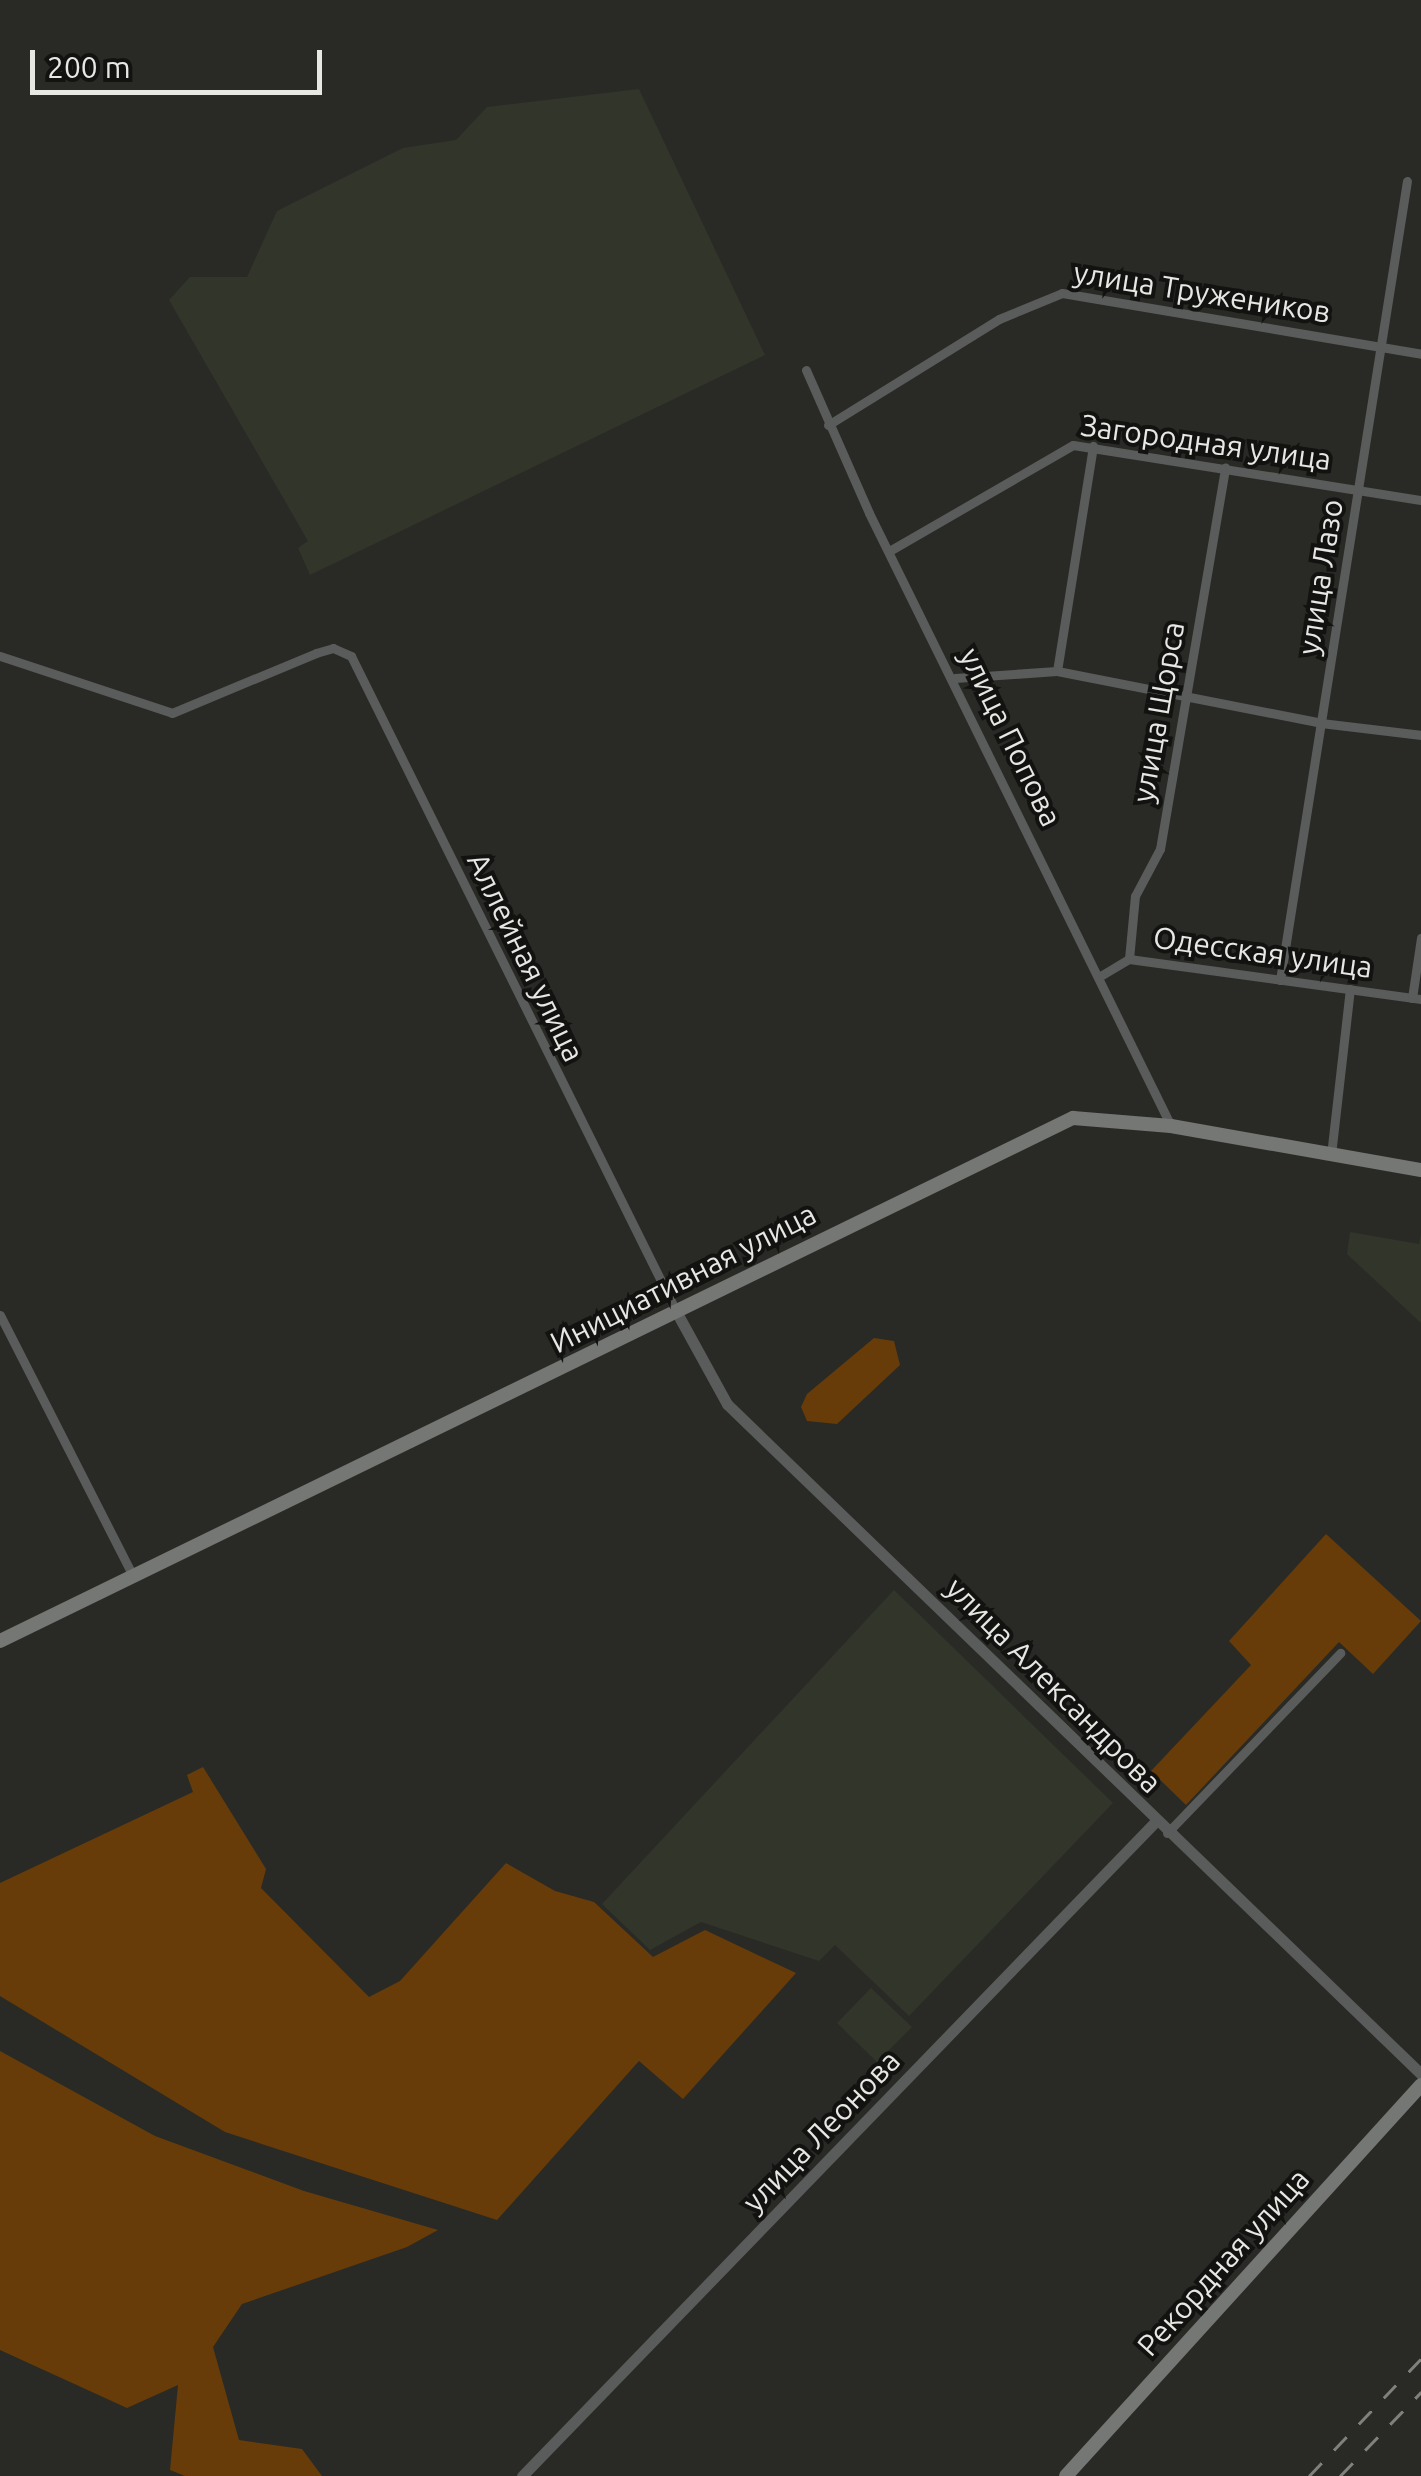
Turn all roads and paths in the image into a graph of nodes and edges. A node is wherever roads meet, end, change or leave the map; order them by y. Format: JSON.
{"nodes":[{"id":1,"x":1407,"y":181,"type":"dead end"},
{"id":2,"x":1383,"y":347,"type":"junction"},
{"id":3,"x":1421,"y":354,"type":"edge"},
{"id":4,"x":806,"y":370,"type":"dead end"},
{"id":5,"x":828,"y":425,"type":"junction"},
{"id":6,"x":1093,"y":446,"type":"junction"},
{"id":7,"x":1225,"y":468,"type":"junction"},
{"id":8,"x":1360,"y":489,"type":"junction"},
{"id":9,"x":1421,"y":500,"type":"edge"},
{"id":10,"x":891,"y":550,"type":"junction"},
{"id":11,"x":0,"y":656,"type":"edge"},
{"id":12,"x":1058,"y":670,"type":"junction"},
{"id":13,"x":955,"y":678,"type":"junction"},
{"id":14,"x":1186,"y":692,"type":"junction"},
{"id":15,"x":1321,"y":723,"type":"junction"},
{"id":16,"x":1421,"y":735,"type":"edge"},
{"id":17,"x":1421,"y":938,"type":"edge"},
{"id":18,"x":1129,"y":959,"type":"junction"},
{"id":19,"x":1102,"y":975,"type":"junction"},
{"id":20,"x":1280,"y":980,"type":"junction"},
{"id":21,"x":1350,"y":989,"type":"junction"},
{"id":22,"x":1416,"y":998,"type":"edge"},
{"id":23,"x":1171,"y":1126,"type":"junction"},
{"id":24,"x":1331,"y":1156,"type":"junction"},
{"id":25,"x":1421,"y":1170,"type":"edge"},
{"id":26,"x":676,"y":1312,"type":"junction"},
{"id":27,"x":0,"y":1315,"type":"edge"},
{"id":28,"x":133,"y":1576,"type":"junction"},
{"id":29,"x":0,"y":1641,"type":"edge"},
{"id":30,"x":1340,"y":1653,"type":"dead end"},
{"id":31,"x":1155,"y":1822,"type":"junction"},
{"id":32,"x":1166,"y":1833,"type":"junction"},
{"id":33,"x":1421,"y":2074,"type":"edge"},
{"id":34,"x":1421,"y":2085,"type":"edge"},
{"id":35,"x":522,"y":2476,"type":"edge"},
{"id":36,"x":1066,"y":2476,"type":"edge"}],
"edges":[{"from":1,"to":2,"type":"street","name":"улица Лазо"},
{"from":2,"to":3,"type":"street","name":"улица Тружеников"},
{"from":2,"to":5,"type":"street","name":"улица Тружеников"},
{"from":2,"to":8,"type":"street","name":"улица Лазо"},
{"from":4,"to":5,"type":"street","name":"улица Попова"},
{"from":5,"to":10,"type":"street","name":"улица Попова"},
{"from":6,"to":7,"type":"street","name":"Загородная улица"},
{"from":6,"to":10,"type":"street","name":"Загородная улица"},
{"from":6,"to":12,"type":"street"},
{"from":7,"to":8,"type":"street","name":"Загородная улица"},
{"from":7,"to":14,"type":"street","name":"улица Щорса"},
{"from":8,"to":9,"type":"street","name":"Загородная улица"},
{"from":8,"to":15,"type":"street","name":"улица Лазо"},
{"from":10,"to":13,"type":"street","name":"улица Попова"},
{"from":11,"to":26,"type":"street","name":"Аллейная улица"},
{"from":12,"to":13,"type":"street"},
{"from":12,"to":14,"type":"street"},
{"from":13,"to":19,"type":"street","name":"улица Попова"},
{"from":14,"to":15,"type":"street"},
{"from":14,"to":18,"type":"street","name":"улица Щорса"},
{"from":15,"to":16,"type":"street"},
{"from":15,"to":20,"type":"street","name":"улица Лазо"},
{"from":17,"to":22,"type":"street"},
{"from":18,"to":19,"type":"street","name":"Одесская улица"},
{"from":18,"to":20,"type":"street","name":"Одесская улица"},
{"from":19,"to":23,"type":"street","name":"улица Попова"},
{"from":20,"to":21,"type":"street","name":"Одесская улица"},
{"from":21,"to":22,"type":"street","name":"Одесская улица"},
{"from":21,"to":24,"type":"street"},
{"from":23,"to":24,"type":"main road","name":"Инициативная улица"},
{"from":23,"to":26,"type":"main road","name":"Инициативная улица"},
{"from":24,"to":25,"type":"main road","name":"Инициативная улица"},
{"from":26,"to":28,"type":"main road","name":"Инициативная улица"},
{"from":26,"to":31,"type":"street","name":"улица Александрова"},
{"from":27,"to":28,"type":"street"},
{"from":28,"to":29,"type":"main road","name":"Инициативная улица"},
{"from":30,"to":32,"type":"street"},
{"from":31,"to":32,"type":"street","name":"улица Александрова"},
{"from":31,"to":35,"type":"street","name":"улица Леонова"},
{"from":32,"to":33,"type":"street","name":"улица Александрова"},
{"from":34,"to":36,"type":"main road","name":"Рекордная улица"}]}
